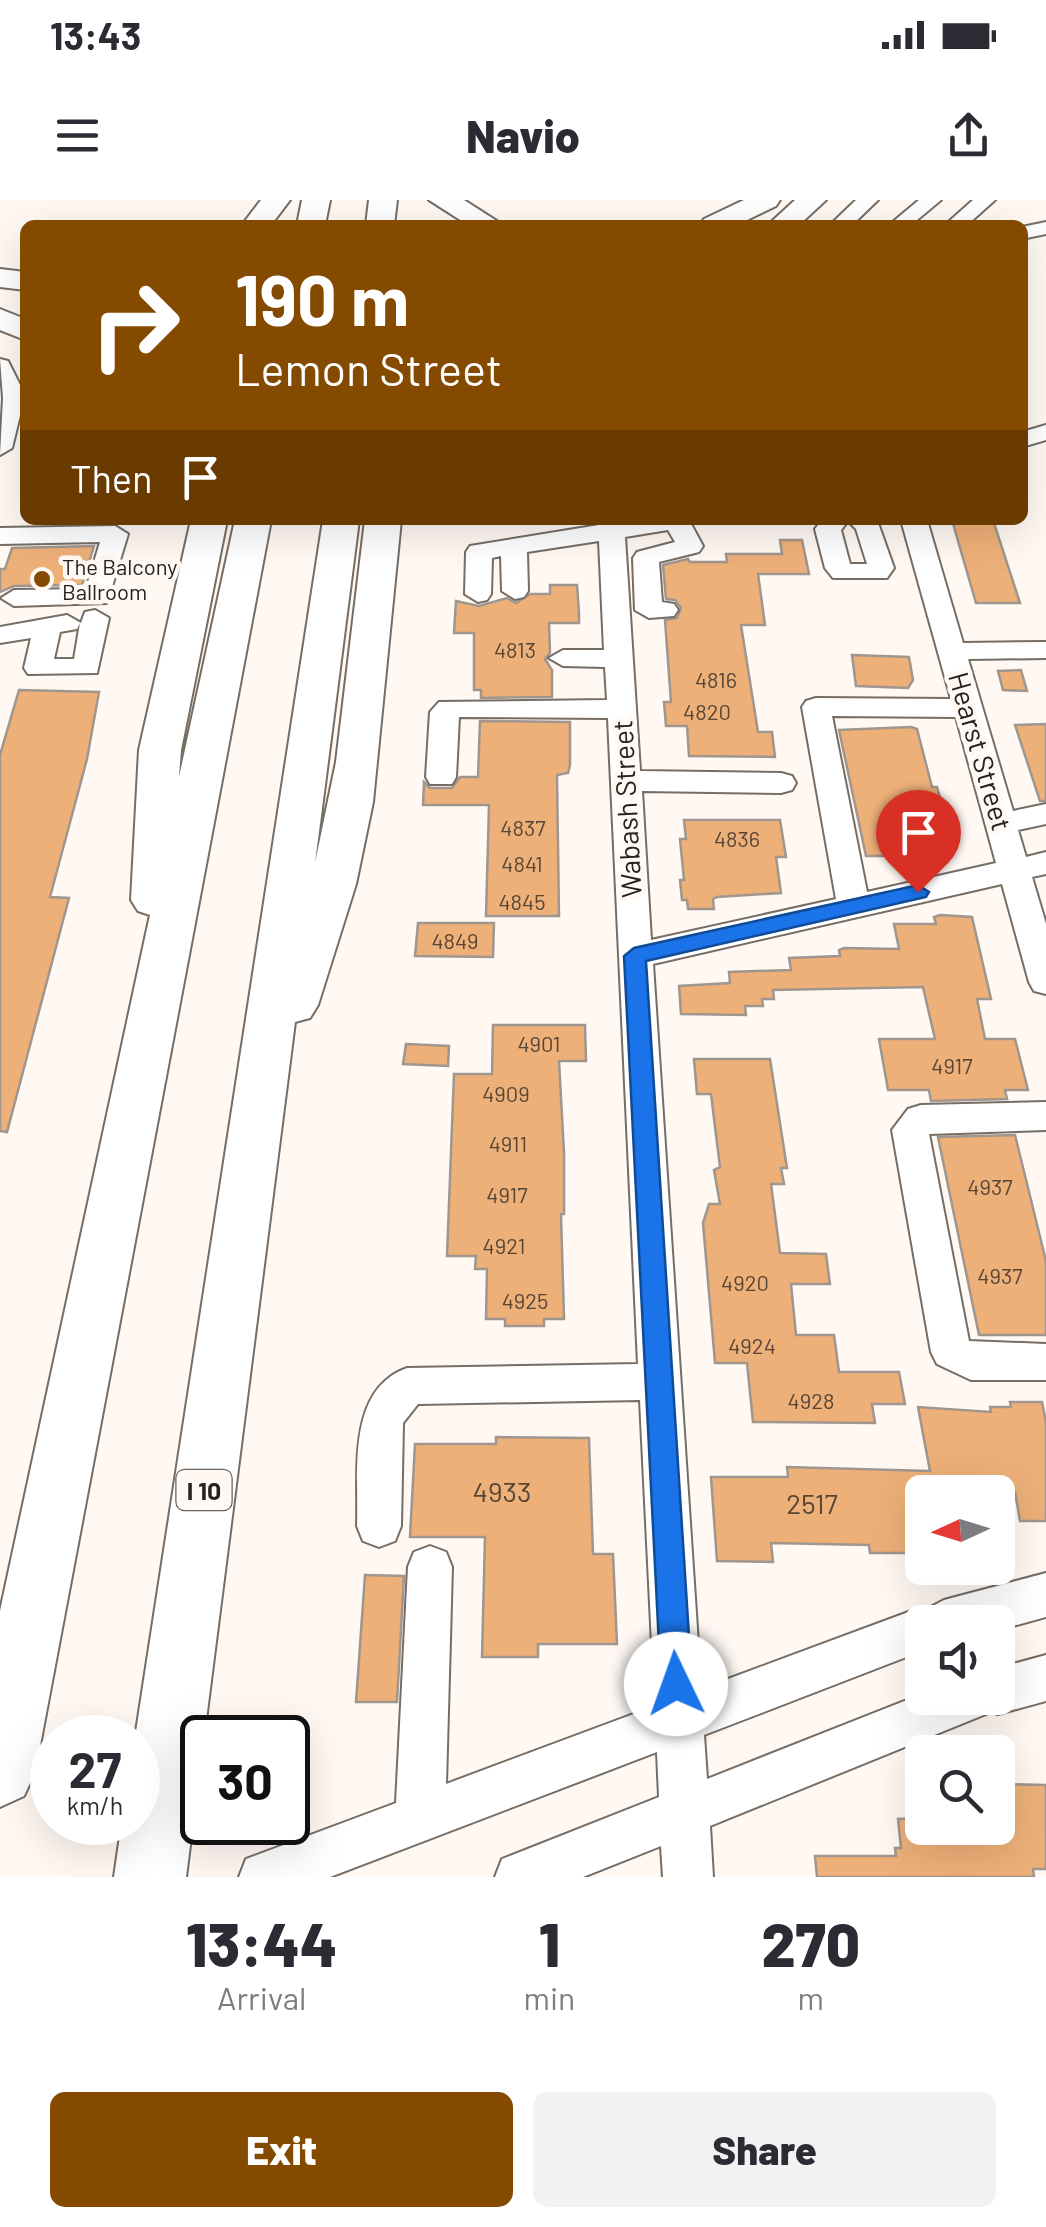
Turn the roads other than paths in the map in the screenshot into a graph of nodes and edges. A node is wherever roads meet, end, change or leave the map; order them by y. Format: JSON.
{"nodes":[{"id":1,"x":276,"y":200,"type":"edge"},
{"id":2,"x":766,"y":200,"type":"edge"},
{"id":3,"x":812,"y":200,"type":"edge"},
{"id":4,"x":868,"y":200,"type":"edge"},
{"id":5,"x":930,"y":200,"type":"edge"},
{"id":6,"x":985,"y":200,"type":"edge"},
{"id":7,"x":1037,"y":200,"type":"edge"},
{"id":8,"x":426,"y":204,"type":"edge"},
{"id":9,"x":1046,"y":216,"type":"edge"},
{"id":10,"x":260,"y":220,"type":"edge"},
{"id":11,"x":475,"y":220,"type":"edge"},
{"id":12,"x":724,"y":220,"type":"edge"},
{"id":13,"x":788,"y":220,"type":"edge"},
{"id":14,"x":846,"y":220,"type":"edge"},
{"id":15,"x":905,"y":220,"type":"edge"},
{"id":16,"x":961,"y":220,"type":"edge"},
{"id":17,"x":0,"y":366,"type":"edge"},
{"id":18,"x":0,"y":448,"type":"edge"},
{"id":19,"x":198,"y":525,"type":"edge"},
{"id":20,"x":207,"y":525,"type":"edge"},
{"id":21,"x":252,"y":525,"type":"edge"},
{"id":22,"x":373,"y":525,"type":"edge"},
{"id":23,"x":680,"y":525,"type":"edge"},
{"id":24,"x":832,"y":525,"type":"edge"},
{"id":25,"x":867,"y":525,"type":"edge"},
{"id":26,"x":915,"y":525,"type":"edge"},
{"id":27,"x":611,"y":526,"type":"edge"},
{"id":28,"x":0,"y":536,"type":"edge"},
{"id":29,"x":514,"y":546,"type":"junction"},
{"id":30,"x":514,"y":591,"type":"dead end"},
{"id":31,"x":478,"y":594,"type":"dead end"},
{"id":32,"x":190,"y":596,"type":"junction"},
{"id":33,"x":14,"y":598,"type":"dead end"},
{"id":34,"x":664,"y":610,"type":"dead end"},
{"id":35,"x":48,"y":626,"type":"junction"},
{"id":36,"x":0,"y":635,"type":"edge"},
{"id":37,"x":1046,"y":650,"type":"edge"},
{"id":38,"x":952,"y":651,"type":"junction"},
{"id":39,"x":563,"y":658,"type":"dead end"},
{"id":40,"x":620,"y":687,"type":"junction"},
{"id":41,"x":566,"y":691,"type":"dead end"},
{"id":42,"x":968,"y":708,"type":"junction"},
{"id":43,"x":441,"y":777,"type":"dead end"},
{"id":44,"x":625,"y":781,"type":"junction"},
{"id":45,"x":781,"y":784,"type":"dead end"},
{"id":46,"x":1046,"y":814,"type":"edge"},
{"id":47,"x":1002,"y":824,"type":"junction"},
{"id":48,"x":1030,"y":867,"type":"edge"},
{"id":49,"x":854,"y":907,"type":"junction"},
{"id":50,"x":634,"y":956,"type":"junction"},
{"id":51,"x":1045,"y":978,"type":"edge"},
{"id":52,"x":154,"y":1002,"type":"junction"},
{"id":53,"x":1046,"y":1116,"type":"edge"},
{"id":54,"x":1046,"y":1362,"type":"edge"},
{"id":55,"x":659,"y":1382,"type":"junction"},
{"id":56,"x":379,"y":1526,"type":"dead end"},
{"id":57,"x":430,"y":1567,"type":"dead end"},
{"id":58,"x":1046,"y":1595,"type":"edge"},
{"id":59,"x":1008,"y":1605,"type":"edge"},
{"id":60,"x":905,"y":1635,"type":"edge"},
{"id":61,"x":1046,"y":1678,"type":"edge"},
{"id":62,"x":1015,"y":1686,"type":"edge"},
{"id":63,"x":930,"y":1715,"type":"edge"},
{"id":64,"x":678,"y":1722,"type":"junction"},
{"id":65,"x":0,"y":1772,"type":"edge"},
{"id":66,"x":684,"y":1813,"type":"junction"},
{"id":67,"x":420,"y":1818,"type":"junction"},
{"id":68,"x":150,"y":1877,"type":"edge"},
{"id":69,"x":264,"y":1877,"type":"edge"},
{"id":70,"x":520,"y":1877,"type":"edge"},
{"id":71,"x":688,"y":1877,"type":"edge"}],
"edges":[{"from":1,"to":10,"type":"highway"},
{"from":2,"to":12,"type":"highway"},
{"from":3,"to":13,"type":"highway"},
{"from":4,"to":14,"type":"street"},
{"from":5,"to":15,"type":"street"},
{"from":6,"to":16,"type":"street"},
{"from":7,"to":9,"type":"street"},
{"from":8,"to":11,"type":"highway"},
{"from":17,"to":18,"type":"street"},
{"from":19,"to":32,"type":"highway"},
{"from":20,"to":32,"type":"highway"},
{"from":21,"to":52,"type":"highway"},
{"from":22,"to":68,"type":"highway","number":"I 10"},
{"from":23,"to":34,"type":"street"},
{"from":24,"to":25,"type":"street"},
{"from":26,"to":38,"type":"street","name":"Hearst Street"},
{"from":27,"to":29,"type":"street"},
{"from":27,"to":40,"type":"street","name":"Wabash Street"},
{"from":28,"to":33,"type":"street"},
{"from":29,"to":30,"type":"street"},
{"from":29,"to":31,"type":"street"},
{"from":32,"to":52,"type":"highway"},
{"from":35,"to":35,"type":"street"},
{"from":35,"to":36,"type":"street"},
{"from":37,"to":38,"type":"street"},
{"from":38,"to":42,"type":"street","name":"Hearst Street"},
{"from":39,"to":40,"type":"street"},
{"from":40,"to":41,"type":"street"},
{"from":40,"to":43,"type":"street"},
{"from":40,"to":44,"type":"street","name":"Wabash Street"},
{"from":42,"to":47,"type":"street","name":"Hearst Street"},
{"from":42,"to":49,"type":"street"},
{"from":44,"to":45,"type":"street"},
{"from":44,"to":50,"type":"street","name":"Wabash Street"},
{"from":46,"to":47,"type":"street"},
{"from":47,"to":48,"type":"street","name":"Hearst Street"},
{"from":48,"to":49,"type":"street"},
{"from":48,"to":51,"type":"street","name":"Hearst Street"},
{"from":49,"to":50,"type":"street"},
{"from":50,"to":55,"type":"street","name":"Wabash Street"},
{"from":52,"to":65,"type":"highway"},
{"from":53,"to":54,"type":"street"},
{"from":55,"to":56,"type":"street"},
{"from":55,"to":64,"type":"street","name":"Wabash Street"},
{"from":57,"to":67,"type":"street"},
{"from":58,"to":59,"type":"street"},
{"from":60,"to":64,"type":"street"},
{"from":61,"to":62,"type":"street"},
{"from":63,"to":66,"type":"street"},
{"from":64,"to":66,"type":"street","name":"Wabash Street"},
{"from":64,"to":67,"type":"street"},
{"from":66,"to":70,"type":"street"},
{"from":66,"to":71,"type":"street","name":"Wabash Street"},
{"from":67,"to":69,"type":"street"}]}
